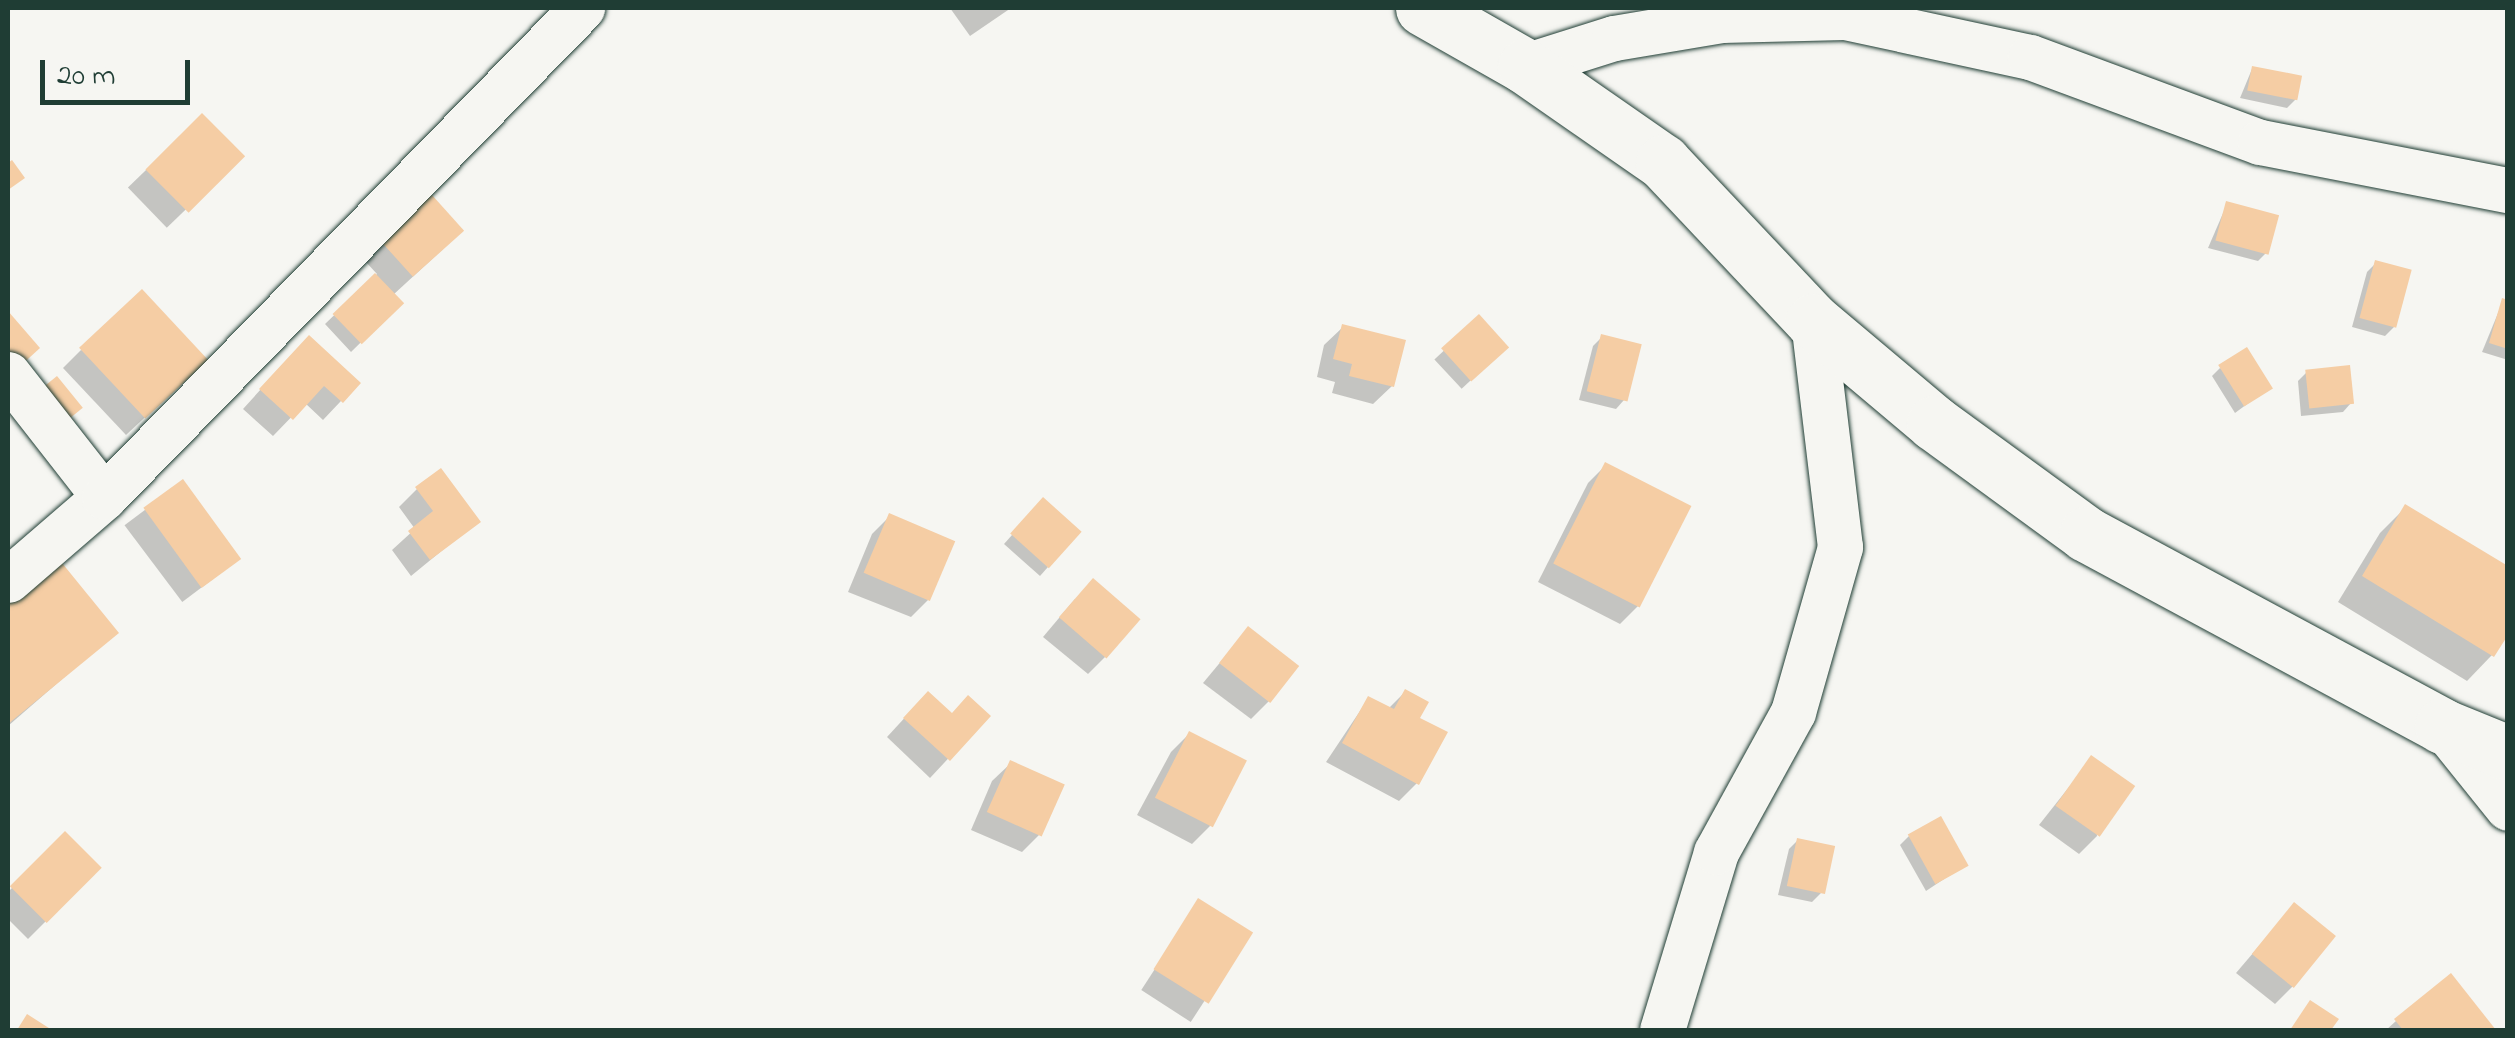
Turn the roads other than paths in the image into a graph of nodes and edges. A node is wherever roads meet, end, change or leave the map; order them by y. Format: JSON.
{"nodes":[{"id":1,"x":582,"y":8,"type":"edge"},
{"id":2,"x":1424,"y":8,"type":"edge"},
{"id":3,"x":1526,"y":66,"type":"junction"},
{"id":4,"x":2508,"y":190,"type":"edge"},
{"id":5,"x":1814,"y":321,"type":"junction"},
{"id":6,"x":8,"y":374,"type":"edge"},
{"id":7,"x":104,"y":497,"type":"junction"},
{"id":8,"x":8,"y":580,"type":"edge"},
{"id":9,"x":2442,"y":726,"type":"junction"},
{"id":10,"x":2508,"y":754,"type":"edge"},
{"id":11,"x":2508,"y":808,"type":"edge"},
{"id":12,"x":1662,"y":1030,"type":"edge"}],
"edges":[{"from":1,"to":7,"type":"street"},
{"from":2,"to":3,"type":"street"},
{"from":3,"to":4,"type":"street"},
{"from":3,"to":5,"type":"street"},
{"from":5,"to":9,"type":"street"},
{"from":5,"to":12,"type":"street"},
{"from":6,"to":7,"type":"street"},
{"from":7,"to":8,"type":"street"},
{"from":9,"to":10,"type":"street"},
{"from":9,"to":11,"type":"street"}]}
